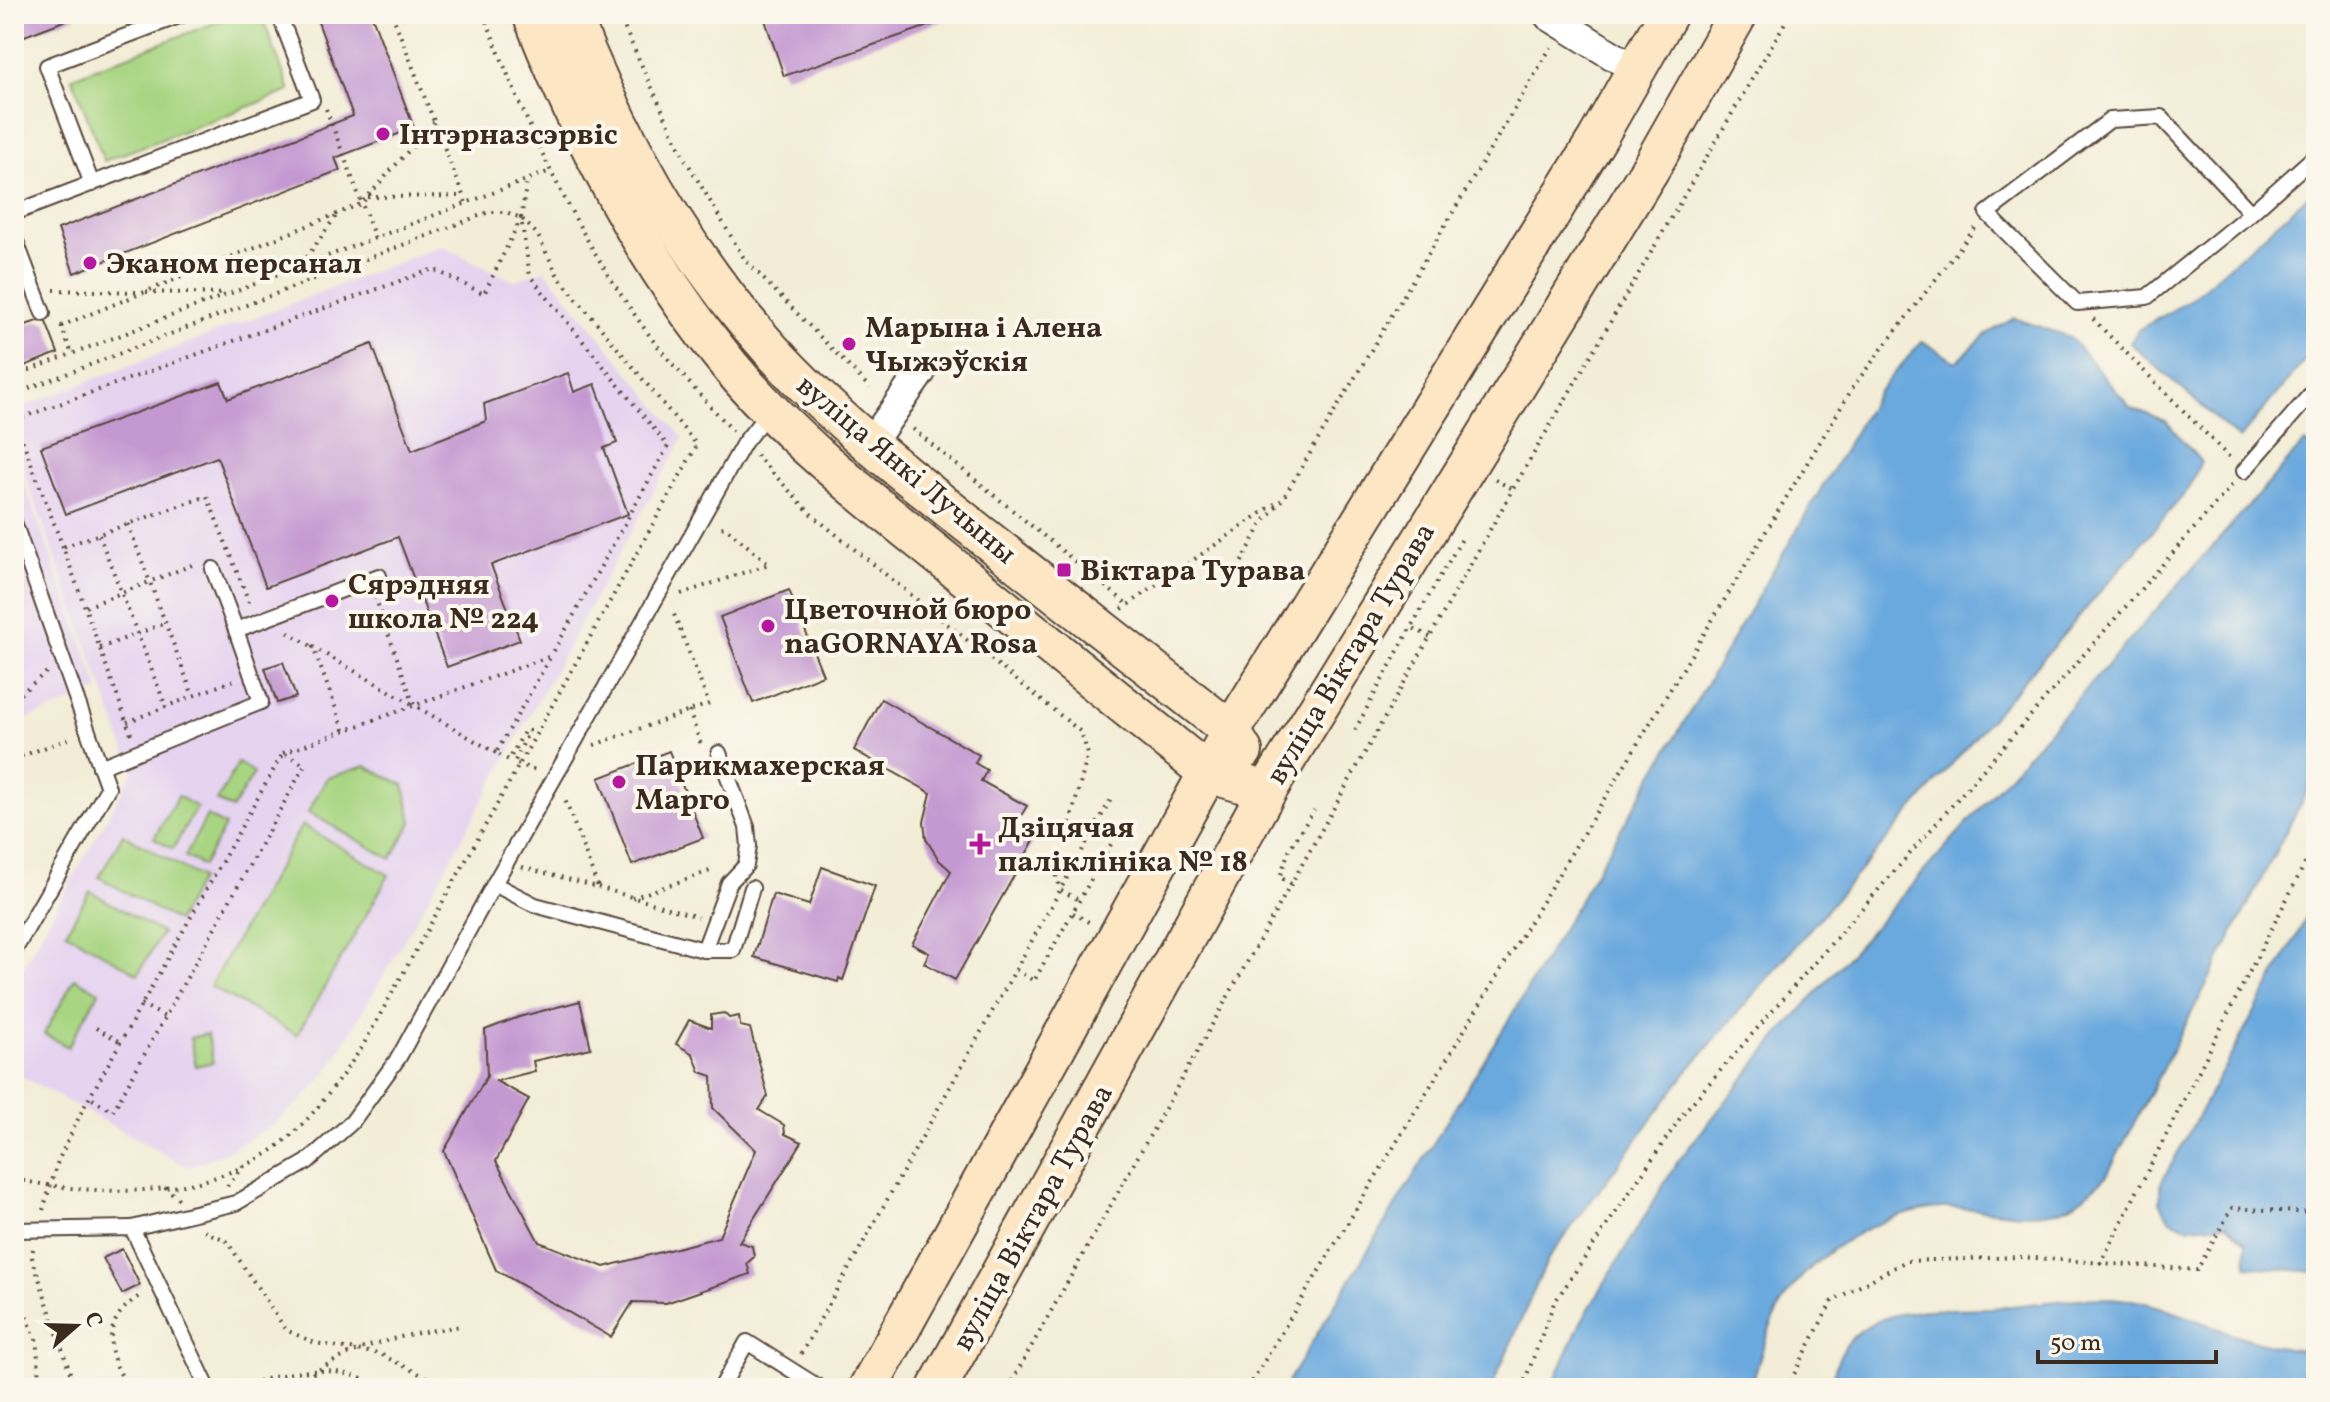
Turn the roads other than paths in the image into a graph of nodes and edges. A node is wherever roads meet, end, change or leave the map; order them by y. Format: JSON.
{"nodes":[{"id":1,"x":184,"y":14,"type":"edge"},
{"id":2,"x":279,"y":14,"type":"edge"},
{"id":3,"x":532,"y":14,"type":"edge"},
{"id":4,"x":571,"y":14,"type":"edge"},
{"id":5,"x":1668,"y":14,"type":"edge"},
{"id":6,"x":1738,"y":14,"type":"edge"},
{"id":7,"x":1556,"y":21,"type":"edge"},
{"id":8,"x":1636,"y":70,"type":"junction"},
{"id":9,"x":2316,"y":155,"type":"edge"},
{"id":10,"x":92,"y":184,"type":"junction"},
{"id":11,"x":14,"y":213,"type":"edge"},
{"id":12,"x":2251,"y":213,"type":"junction"},
{"id":13,"x":14,"y":236,"type":"edge"},
{"id":14,"x":43,"y":313,"type":"dead end"},
{"id":15,"x":921,"y":372,"type":"dead end"},
{"id":16,"x":2316,"y":388,"type":"edge"},
{"id":17,"x":770,"y":410,"type":"junction"},
{"id":18,"x":871,"y":443,"type":"junction"},
{"id":19,"x":2244,"y":471,"type":"road end"},
{"id":20,"x":14,"y":522,"type":"edge"},
{"id":21,"x":210,"y":562,"type":"road end"},
{"id":22,"x":374,"y":578,"type":"road end"},
{"id":23,"x":236,"y":630,"type":"junction"},
{"id":24,"x":1231,"y":731,"type":"junction"},
{"id":25,"x":719,"y":753,"type":"dead end"},
{"id":26,"x":100,"y":767,"type":"junction"},
{"id":27,"x":1208,"y":773,"type":"junction"},
{"id":28,"x":1267,"y":791,"type":"junction"},
{"id":29,"x":494,"y":884,"type":"junction"},
{"id":30,"x":752,"y":888,"type":"dead end"},
{"id":31,"x":704,"y":950,"type":"junction"},
{"id":32,"x":14,"y":951,"type":"edge"},
{"id":33,"x":132,"y":1228,"type":"junction"},
{"id":34,"x":14,"y":1230,"type":"edge"},
{"id":35,"x":208,"y":1388,"type":"edge"},
{"id":36,"x":721,"y":1388,"type":"edge"},
{"id":37,"x":820,"y":1388,"type":"edge"},
{"id":38,"x":868,"y":1388,"type":"edge"},
{"id":39,"x":937,"y":1388,"type":"edge"}],
"edges":[{"from":1,"to":10,"type":"lane"},
{"from":2,"to":10,"type":"lane"},
{"from":3,"to":17,"type":"main road","name":"вуліца Янкі Лучыны"},
{"from":4,"to":18,"type":"main road","name":"вуліца Янкі Лучыны"},
{"from":5,"to":8,"type":"main road","name":"вуліца Віктара Турава"},
{"from":6,"to":28,"type":"main road","name":"вуліца Віктара Турава"},
{"from":7,"to":8,"type":"street"},
{"from":8,"to":24,"type":"main road","name":"вуліца Віктара Турава"},
{"from":9,"to":12,"type":"lane"},
{"from":10,"to":11,"type":"lane"},
{"from":12,"to":12,"type":"lane"},
{"from":13,"to":14,"type":"lane"},
{"from":15,"to":18,"type":"street"},
{"from":16,"to":19,"type":"lane"},
{"from":17,"to":27,"type":"main road","name":"вуліца Янкі Лучыны"},
{"from":17,"to":29,"type":"lane"},
{"from":18,"to":24,"type":"main road","name":"вуліца Янкі Лучыны"},
{"from":20,"to":26,"type":"lane"},
{"from":21,"to":23,"type":"lane"},
{"from":22,"to":23,"type":"lane"},
{"from":23,"to":26,"type":"lane"},
{"from":24,"to":27,"type":"main road","name":"вуліца Віктара Турава"},
{"from":24,"to":28,"type":"main road","name":"вуліца Янкі Лучыны"},
{"from":25,"to":31,"type":"lane"},
{"from":26,"to":32,"type":"lane"},
{"from":27,"to":28,"type":"main road","name":"вуліца Янкі Лучыны"},
{"from":27,"to":38,"type":"main road","name":"вуліца Віктара Турава"},
{"from":28,"to":39,"type":"main road","name":"вуліца Віктара Турава"},
{"from":29,"to":31,"type":"lane"},
{"from":29,"to":33,"type":"lane"},
{"from":30,"to":31,"type":"lane"},
{"from":33,"to":34,"type":"lane"},
{"from":33,"to":35,"type":"lane"},
{"from":36,"to":37,"type":"lane"}]}
